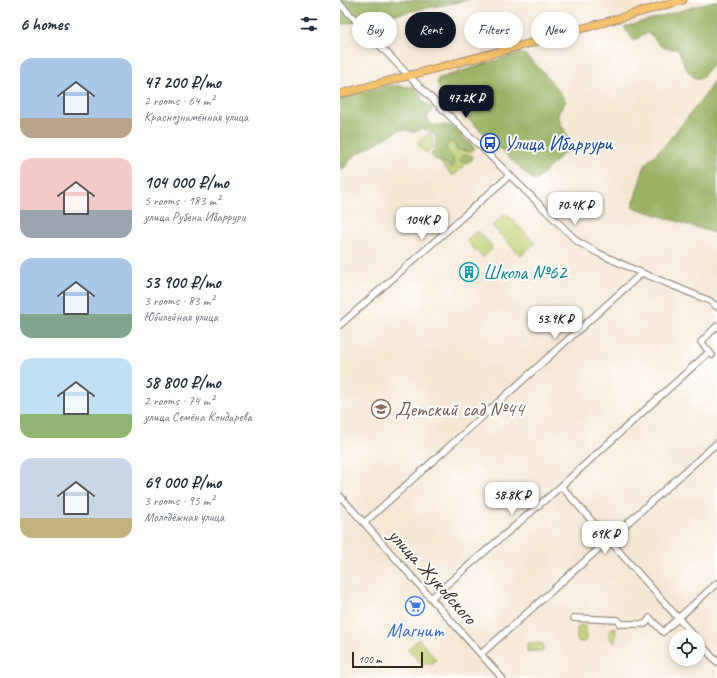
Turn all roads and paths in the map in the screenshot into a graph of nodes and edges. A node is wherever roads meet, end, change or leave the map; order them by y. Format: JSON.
{"nodes":[{"id":1,"x":683,"y":0,"type":"edge"},
{"id":2,"x":340,"y":4,"type":"edge"},
{"id":3,"x":409,"y":76,"type":"junction"},
{"id":4,"x":340,"y":94,"type":"edge"},
{"id":5,"x":510,"y":175,"type":"junction"},
{"id":6,"x":642,"y":273,"type":"junction"},
{"id":7,"x":717,"y":307,"type":"edge"},
{"id":8,"x":340,"y":325,"type":"edge"},
{"id":9,"x":717,"y":326,"type":"edge"},
{"id":10,"x":717,"y":443,"type":"edge"},
{"id":11,"x":561,"y":486,"type":"junction"},
{"id":12,"x":340,"y":496,"type":"edge"},
{"id":13,"x":364,"y":523,"type":"junction"},
{"id":14,"x":609,"y":540,"type":"junction"},
{"id":15,"x":717,"y":583,"type":"edge"},
{"id":16,"x":431,"y":598,"type":"junction"},
{"id":17,"x":574,"y":618,"type":"dead end"},
{"id":18,"x":678,"y":619,"type":"junction"},
{"id":19,"x":688,"y":630,"type":"edge"},
{"id":20,"x":705,"y":649,"type":"edge"},
{"id":21,"x":481,"y":654,"type":"junction"},
{"id":22,"x":717,"y":662,"type":"edge"},
{"id":23,"x":502,"y":678,"type":"edge"}],
"edges":[{"from":1,"to":3,"type":"main road"},
{"from":2,"to":3,"type":"street"},
{"from":3,"to":4,"type":"main road"},
{"from":3,"to":5,"type":"street"},
{"from":5,"to":6,"type":"street"},
{"from":5,"to":8,"type":"street"},
{"from":6,"to":7,"type":"street"},
{"from":6,"to":13,"type":"street"},
{"from":9,"to":11,"type":"street"},
{"from":10,"to":14,"type":"street"},
{"from":11,"to":14,"type":"street"},
{"from":11,"to":16,"type":"street"},
{"from":12,"to":13,"type":"street","name":"улица Жуковского"},
{"from":13,"to":16,"type":"street","name":"улица Жуковского"},
{"from":14,"to":18,"type":"street"},
{"from":14,"to":21,"type":"street"},
{"from":15,"to":18,"type":"street"},
{"from":16,"to":21,"type":"street","name":"улица Жуковского"},
{"from":17,"to":18,"type":"street"},
{"from":18,"to":19,"type":"street"},
{"from":20,"to":22,"type":"street"},
{"from":21,"to":23,"type":"street","name":"улица Жуковского"}]}
